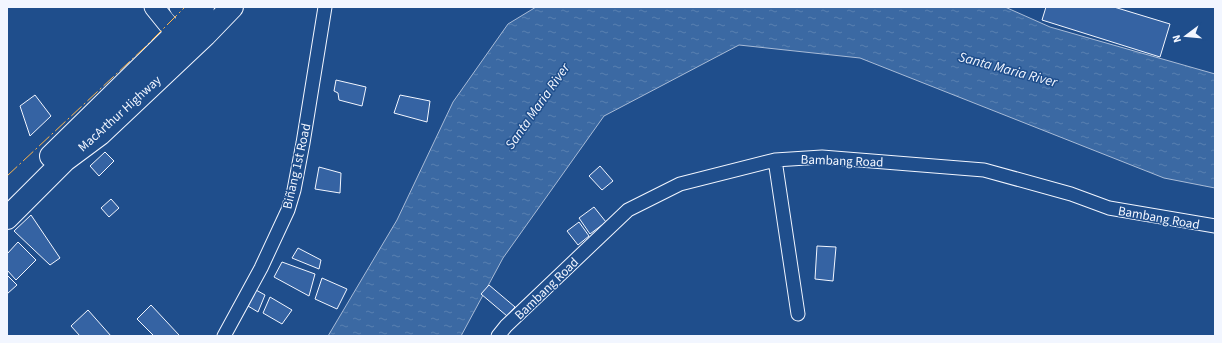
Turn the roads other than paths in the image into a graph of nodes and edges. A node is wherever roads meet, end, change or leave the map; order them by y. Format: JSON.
{"nodes":[{"id":1,"x":154,"y":7,"type":"edge"},
{"id":2,"x":232,"y":7,"type":"edge"},
{"id":3,"x":325,"y":7,"type":"edge"},
{"id":4,"x":190,"y":25,"type":"edge"},
{"id":5,"x":775,"y":160,"type":"junction"},
{"id":6,"x":7,"y":198,"type":"edge"},
{"id":7,"x":7,"y":218,"type":"edge"},
{"id":8,"x":1215,"y":226,"type":"edge"},
{"id":9,"x":798,"y":314,"type":"dead end"},
{"id":10,"x":224,"y":336,"type":"edge"},
{"id":11,"x":498,"y":336,"type":"edge"}],
"edges":[{"from":1,"to":4,"type":"main road"},
{"from":2,"to":4,"type":"highway","name":"MacArthur Highway"},
{"from":3,"to":10,"type":"street","name":"Biñang 1st Road"},
{"from":4,"to":6,"type":"highway","name":"MacArthur Highway"},
{"from":4,"to":7,"type":"highway","name":"MacArthur Highway"},
{"from":5,"to":8,"type":"street","name":"Bambang Road"},
{"from":5,"to":9,"type":"street"},
{"from":5,"to":11,"type":"street","name":"Bambang Road"}]}
